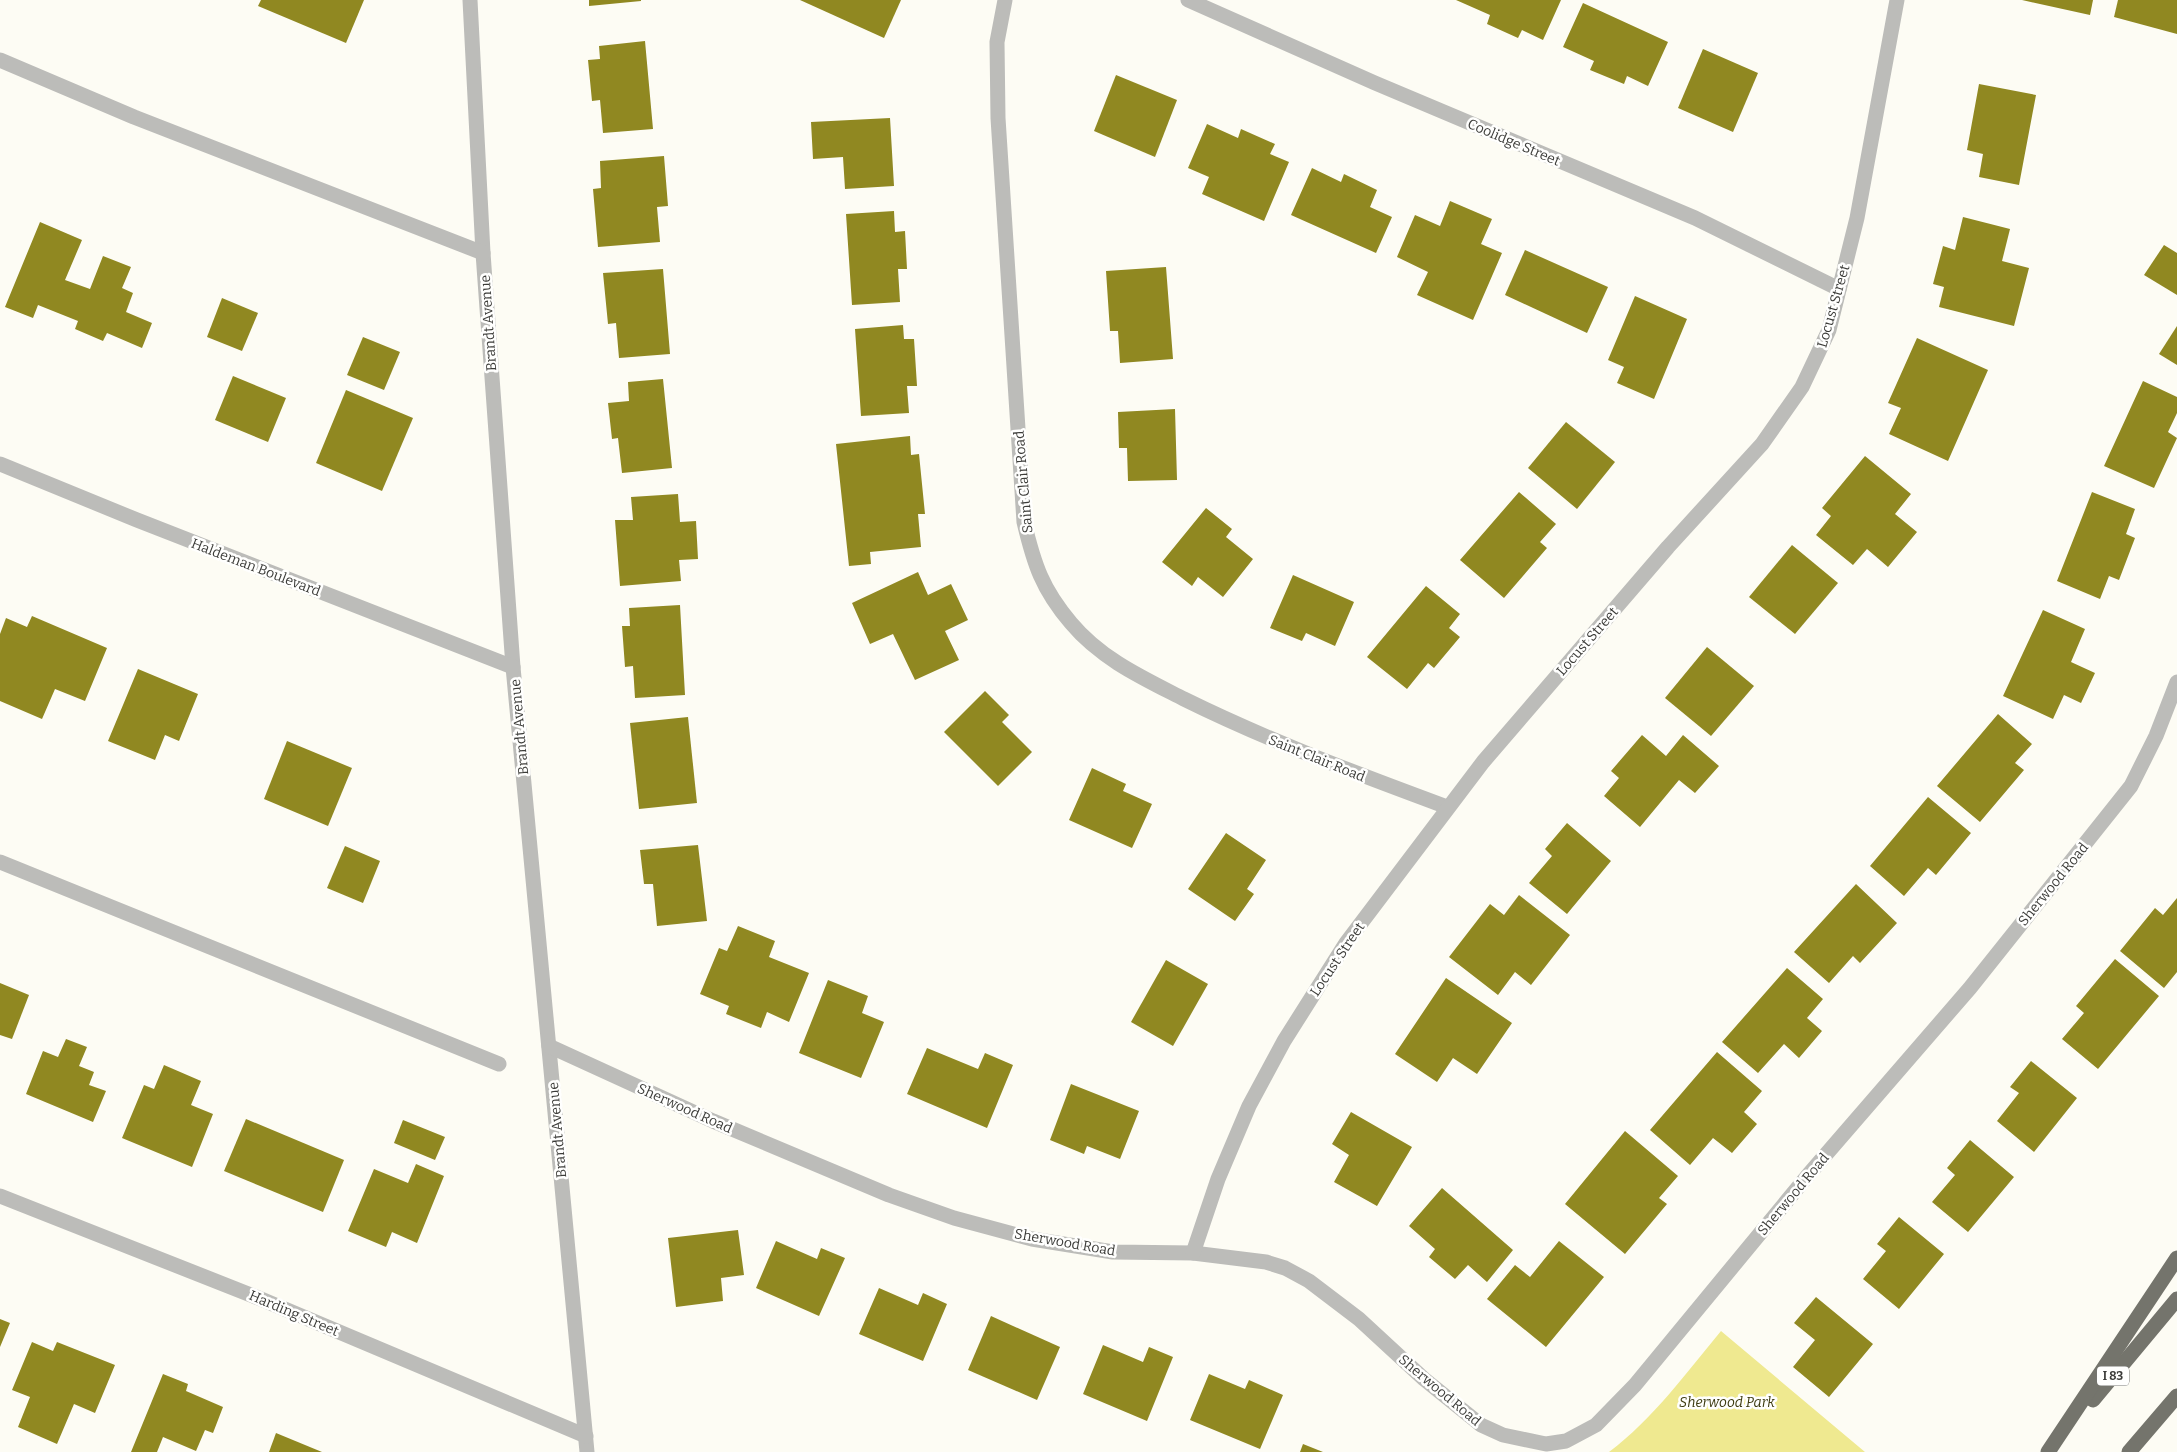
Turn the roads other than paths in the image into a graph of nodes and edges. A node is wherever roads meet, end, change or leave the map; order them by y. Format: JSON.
{"nodes":[{"id":1,"x":470,"y":0,"type":"edge"},
{"id":2,"x":1005,"y":0,"type":"edge"},
{"id":3,"x":1188,"y":0,"type":"edge"},
{"id":4,"x":1897,"y":0,"type":"edge"},
{"id":5,"x":0,"y":60,"type":"edge"},
{"id":6,"x":483,"y":253,"type":"junction"},
{"id":7,"x":1839,"y":289,"type":"junction"},
{"id":8,"x":0,"y":464,"type":"edge"},
{"id":9,"x":513,"y":666,"type":"junction"},
{"id":10,"x":2177,"y":682,"type":"edge"},
{"id":11,"x":1447,"y":807,"type":"junction"},
{"id":12,"x":0,"y":862,"type":"edge"},
{"id":13,"x":549,"y":1046,"type":"junction"},
{"id":14,"x":499,"y":1064,"type":"dead end"},
{"id":15,"x":0,"y":1196,"type":"edge"},
{"id":16,"x":1194,"y":1253,"type":"junction"},
{"id":17,"x":2177,"y":1258,"type":"edge"},
{"id":18,"x":2177,"y":1299,"type":"edge"},
{"id":19,"x":2177,"y":1396,"type":"edge"},
{"id":20,"x":586,"y":1436,"type":"junction"},
{"id":21,"x":587,"y":1452,"type":"edge"},
{"id":22,"x":2049,"y":1452,"type":"edge"},
{"id":23,"x":2129,"y":1452,"type":"edge"}],
"edges":[{"from":1,"to":6,"type":"street","name":"Brandt Avenue"},
{"from":2,"to":11,"type":"street","name":"Saint Clair Road"},
{"from":3,"to":7,"type":"street","name":"Coolidge Street"},
{"from":4,"to":7,"type":"street","name":"Locust Street"},
{"from":5,"to":6,"type":"street"},
{"from":6,"to":9,"type":"street","name":"Brandt Avenue"},
{"from":7,"to":11,"type":"street","name":"Locust Street"},
{"from":8,"to":9,"type":"street","name":"Haldeman Boulevard"},
{"from":9,"to":13,"type":"street","name":"Brandt Avenue"},
{"from":10,"to":16,"type":"street","name":"Sherwood Road"},
{"from":11,"to":16,"type":"street","name":"Locust Street"},
{"from":12,"to":14,"type":"street"},
{"from":13,"to":16,"type":"street","name":"Sherwood Road"},
{"from":13,"to":20,"type":"street","name":"Brandt Avenue"},
{"from":15,"to":20,"type":"street","name":"Harding Street"},
{"from":17,"to":22,"type":"highway"},
{"from":18,"to":22,"type":"highway","number":"I 83"},
{"from":19,"to":23,"type":"highway"},
{"from":20,"to":21,"type":"street","name":"Brandt Avenue"}]}
